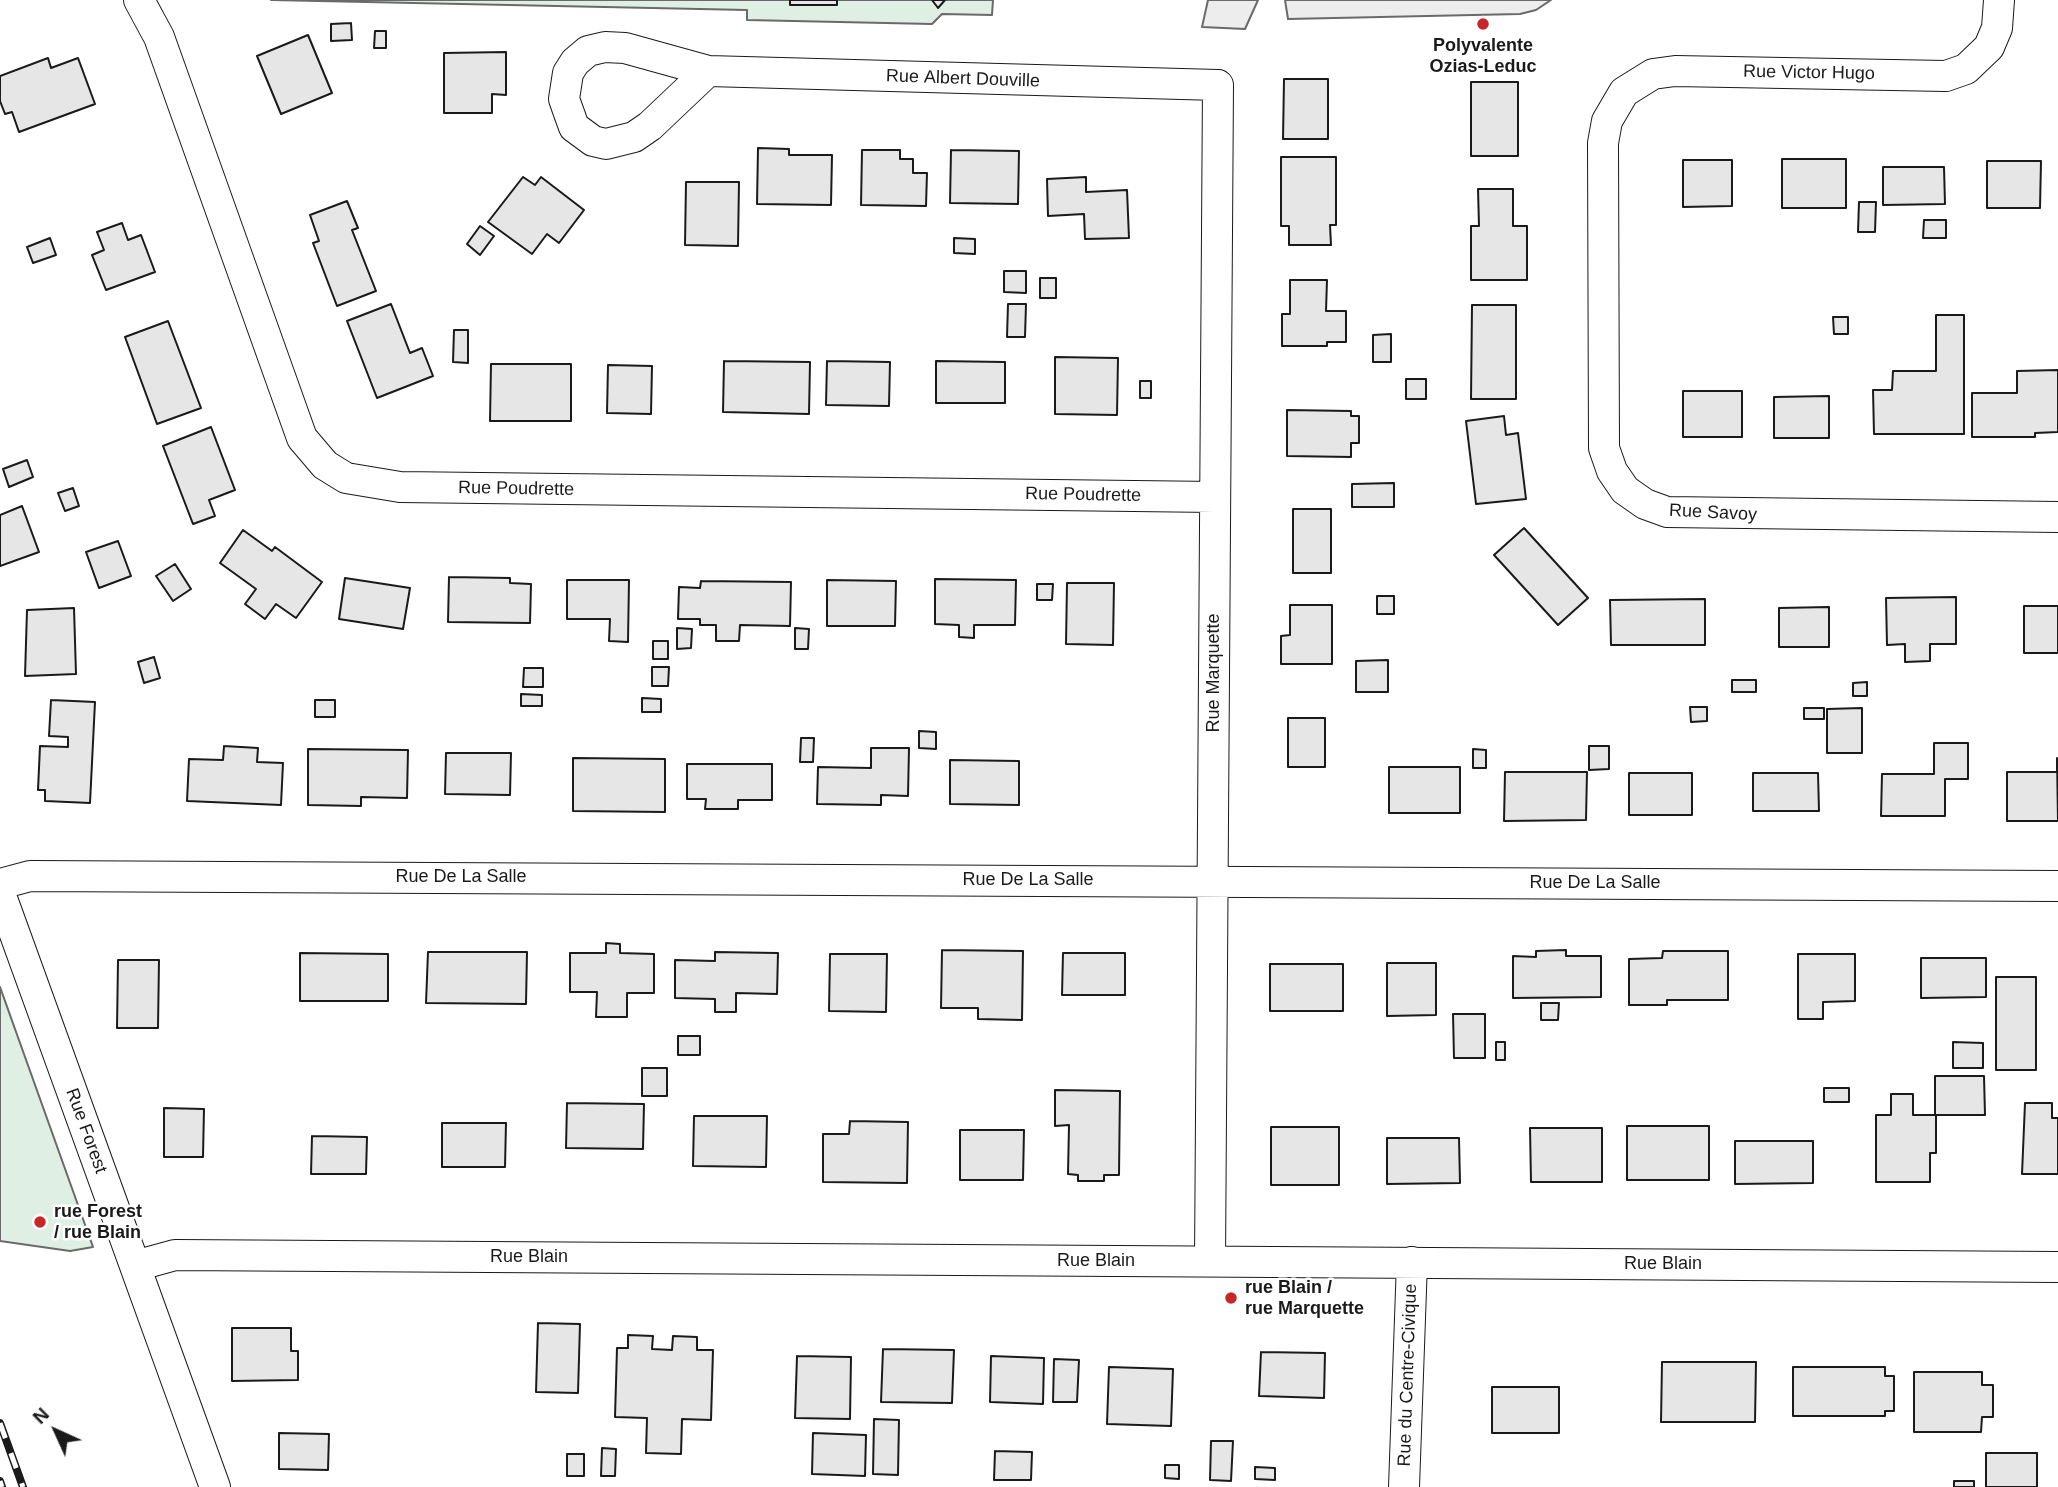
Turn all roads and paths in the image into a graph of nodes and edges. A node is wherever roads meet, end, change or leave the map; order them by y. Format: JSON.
{"nodes":[{"id":1,"x":139,"y":0,"type":"edge"},
{"id":2,"x":1999,"y":0,"type":"edge"},
{"id":3,"x":708,"y":71,"type":"junction"},
{"id":4,"x":1218,"y":85,"type":"joint"},
{"id":5,"x":1633,"y":85,"type":"joint"},
{"id":6,"x":1215,"y":497,"type":"junction"},
{"id":7,"x":2058,"y":517,"type":"edge"},
{"id":8,"x":1213,"y":880,"type":"junction"},
{"id":9,"x":0,"y":884,"type":"edge"},
{"id":10,"x":2058,"y":886,"type":"edge"},
{"id":11,"x":0,"y":893,"type":"edge"},
{"id":12,"x":1210,"y":1261,"type":"junction"},
{"id":13,"x":1412,"y":1262,"type":"junction"},
{"id":14,"x":135,"y":1266,"type":"junction"},
{"id":15,"x":2058,"y":1267,"type":"edge"},
{"id":16,"x":215,"y":1487,"type":"edge"},
{"id":17,"x":1404,"y":1487,"type":"edge"}],
"edges":[{"from":1,"to":6,"type":"street","name":"Rue Poudrette"},
{"from":2,"to":5,"type":"street","name":"Rue Victor Hugo"},
{"from":3,"to":3,"type":"street","name":"Rue Albert Douville"},
{"from":3,"to":4,"type":"street","name":"Rue Albert Douville"},
{"from":4,"to":6,"type":"street","name":"Rue Marquette"},
{"from":5,"to":7,"type":"street","name":"Rue Savoy"},
{"from":6,"to":8,"type":"street","name":"Rue Marquette"},
{"from":8,"to":9,"type":"street","name":"Rue De La Salle"},
{"from":8,"to":10,"type":"street","name":"Rue De La Salle"},
{"from":8,"to":12,"type":"street","name":"Rue Marquette"},
{"from":11,"to":14,"type":"street","name":"Rue Forest"},
{"from":12,"to":13,"type":"street","name":"Rue Blain"},
{"from":12,"to":14,"type":"street","name":"Rue Blain"},
{"from":13,"to":15,"type":"street","name":"Rue Blain"},
{"from":13,"to":17,"type":"street","name":"Rue du Centre-Civique"},
{"from":14,"to":16,"type":"street","name":"Rue Forest"}]}
